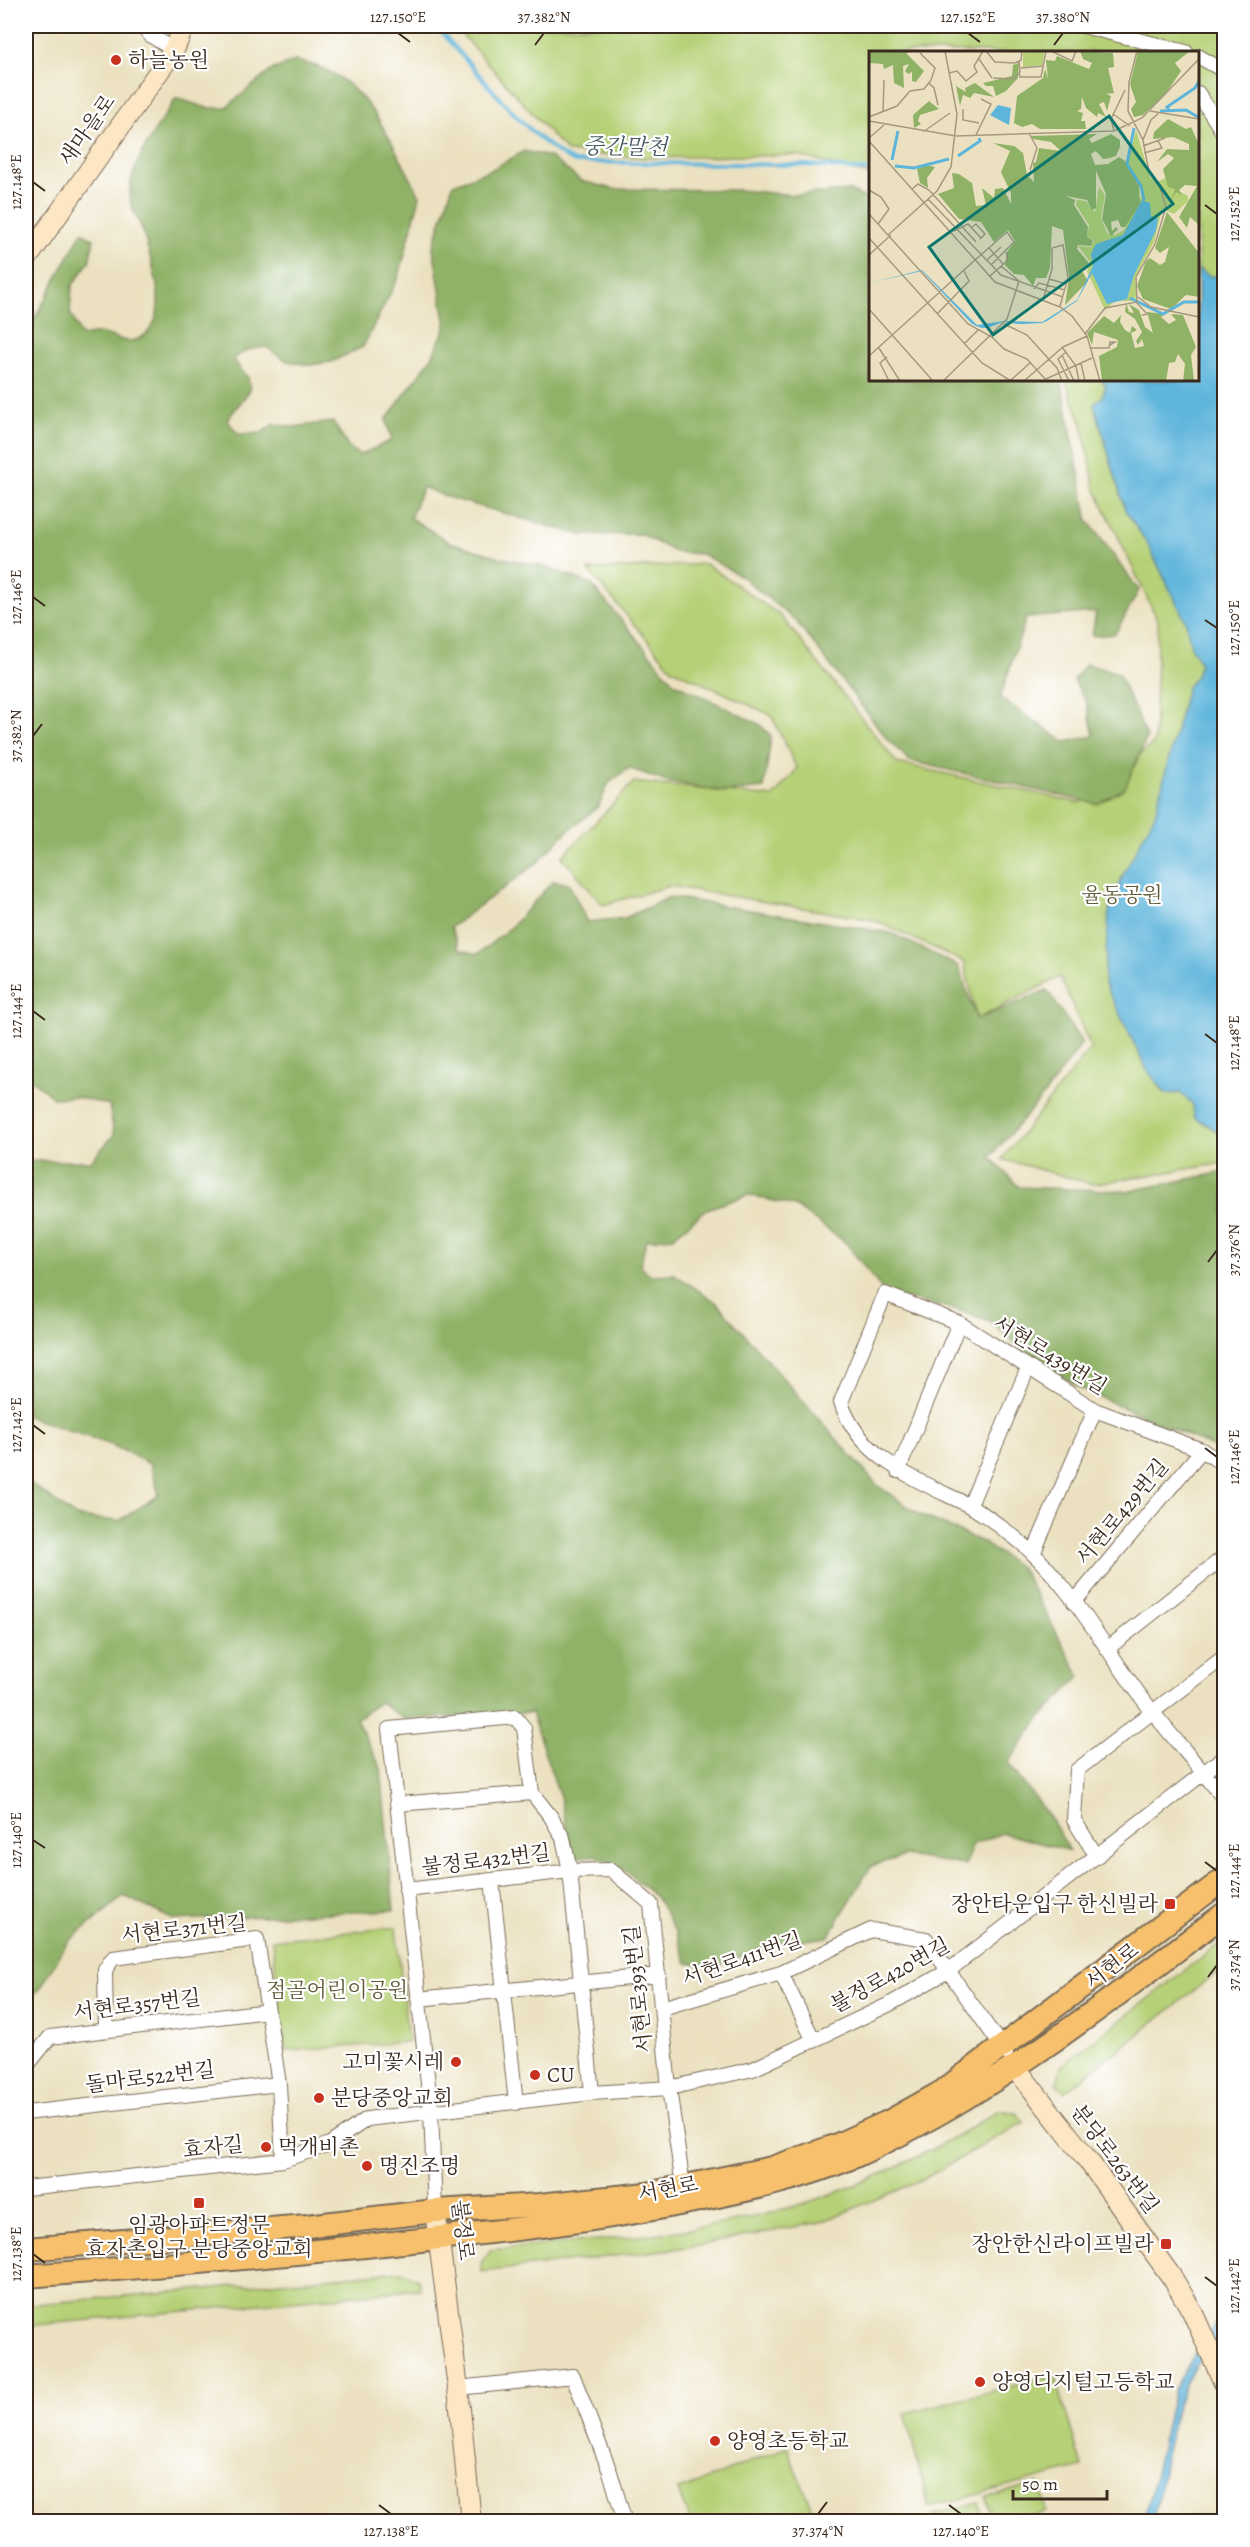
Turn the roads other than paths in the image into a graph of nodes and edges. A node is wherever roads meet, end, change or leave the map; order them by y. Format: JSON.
{"nodes":[{"id":1,"x":143,"y":26,"type":"edge"},
{"id":2,"x":184,"y":26,"type":"edge"},
{"id":3,"x":1083,"y":26,"type":"edge"},
{"id":4,"x":174,"y":50,"type":"junction"},
{"id":5,"x":1171,"y":50,"type":"edge"},
{"id":6,"x":1199,"y":57,"type":"edge"},
{"id":7,"x":1224,"y":71,"type":"edge"},
{"id":8,"x":1199,"y":96,"type":"edge"},
{"id":9,"x":1224,"y":134,"type":"edge"},
{"id":10,"x":26,"y":260,"type":"edge"},
{"id":11,"x":885,"y":1294,"type":"joint"},
{"id":12,"x":959,"y":1323,"type":"junction"},
{"id":13,"x":1028,"y":1368,"type":"junction"},
{"id":14,"x":1095,"y":1410,"type":"junction"},
{"id":15,"x":1202,"y":1450,"type":"junction"},
{"id":16,"x":1224,"y":1465,"type":"edge"},
{"id":17,"x":898,"y":1471,"type":"junction"},
{"id":18,"x":970,"y":1505,"type":"junction"},
{"id":19,"x":1033,"y":1554,"type":"junction"},
{"id":20,"x":1224,"y":1557,"type":"edge"},
{"id":21,"x":1074,"y":1602,"type":"junction"},
{"id":22,"x":1107,"y":1649,"type":"junction"},
{"id":23,"x":1224,"y":1657,"type":"edge"},
{"id":24,"x":1152,"y":1712,"type":"junction"},
{"id":25,"x":1224,"y":1757,"type":"edge"},
{"id":26,"x":1205,"y":1773,"type":"junction"},
{"id":27,"x":532,"y":1793,"type":"junction"},
{"id":28,"x":1224,"y":1799,"type":"edge"},
{"id":29,"x":398,"y":1804,"type":"junction"},
{"id":30,"x":1097,"y":1857,"type":"junction"},
{"id":31,"x":570,"y":1871,"type":"junction"},
{"id":32,"x":1224,"y":1879,"type":"edge"},
{"id":33,"x":492,"y":1880,"type":"junction"},
{"id":34,"x":406,"y":1890,"type":"junction"},
{"id":35,"x":1224,"y":1914,"type":"edge"},
{"id":36,"x":948,"y":1971,"type":"junction"},
{"id":37,"x":781,"y":1973,"type":"junction"},
{"id":38,"x":659,"y":1975,"type":"junction"},
{"id":39,"x":580,"y":1983,"type":"junction"},
{"id":40,"x":506,"y":1991,"type":"junction"},
{"id":41,"x":418,"y":1999,"type":"junction"},
{"id":42,"x":662,"y":2008,"type":"junction"},
{"id":43,"x":268,"y":2011,"type":"junction"},
{"id":44,"x":106,"y":2030,"type":"junction"},
{"id":45,"x":814,"y":2041,"type":"junction"},
{"id":46,"x":1002,"y":2048,"type":"junction"},
{"id":47,"x":26,"y":2067,"type":"edge"},
{"id":48,"x":1015,"y":2067,"type":"junction"},
{"id":49,"x":279,"y":2084,"type":"junction"},
{"id":50,"x":669,"y":2088,"type":"junction"},
{"id":51,"x":592,"y":2093,"type":"junction"},
{"id":52,"x":516,"y":2103,"type":"junction"},
{"id":53,"x":431,"y":2111,"type":"junction"},
{"id":54,"x":26,"y":2113,"type":"edge"},
{"id":55,"x":283,"y":2160,"type":"junction"},
{"id":56,"x":683,"y":2186,"type":"junction"},
{"id":57,"x":26,"y":2188,"type":"edge"},
{"id":58,"x":435,"y":2211,"type":"junction"},
{"id":59,"x":440,"y":2238,"type":"junction"},
{"id":60,"x":26,"y":2249,"type":"edge"},
{"id":61,"x":26,"y":2276,"type":"edge"},
{"id":62,"x":1222,"y":2373,"type":"edge"},
{"id":63,"x":458,"y":2388,"type":"junction"},
{"id":64,"x":471,"y":2522,"type":"edge"},
{"id":65,"x":625,"y":2522,"type":"edge"}],
"edges":[{"from":1,"to":4,"type":"street"},
{"from":2,"to":4,"type":"street","name":"새마을로"},
{"from":3,"to":5,"type":"street"},
{"from":4,"to":10,"type":"street","name":"새마을로"},
{"from":6,"to":7,"type":"street"},
{"from":8,"to":9,"type":"street"},
{"from":11,"to":12,"type":"street","name":"서현로439번길"},
{"from":11,"to":17,"type":"street","name":"서현로429번길"},
{"from":12,"to":13,"type":"street","name":"서현로439번길"},
{"from":12,"to":17,"type":"street"},
{"from":13,"to":14,"type":"street","name":"서현로439번길"},
{"from":13,"to":18,"type":"street"},
{"from":14,"to":15,"type":"street","name":"서현로439번길"},
{"from":14,"to":19,"type":"street"},
{"from":15,"to":16,"type":"street","name":"서현로439번길"},
{"from":15,"to":21,"type":"street","name":"서현로429번길"},
{"from":17,"to":18,"type":"street","name":"서현로429번길"},
{"from":18,"to":19,"type":"street","name":"서현로429번길"},
{"from":19,"to":21,"type":"street","name":"서현로429번길"},
{"from":20,"to":22,"type":"street"},
{"from":21,"to":22,"type":"street","name":"서현로429번길"},
{"from":22,"to":24,"type":"street","name":"서현로429번길"},
{"from":23,"to":24,"type":"street"},
{"from":24,"to":26,"type":"street","name":"서현로429번길"},
{"from":24,"to":30,"type":"street"},
{"from":25,"to":26,"type":"street","name":"불정로420번길"},
{"from":26,"to":28,"type":"street","name":"서현로429번길"},
{"from":26,"to":30,"type":"street","name":"불정로420번길"},
{"from":27,"to":29,"type":"street"},
{"from":27,"to":29,"type":"street","name":"불정로"},
{"from":27,"to":31,"type":"street"},
{"from":29,"to":34,"type":"street","name":"불정로"},
{"from":30,"to":36,"type":"street","name":"불정로420번길"},
{"from":31,"to":33,"type":"street","name":"불정로432번길"},
{"from":31,"to":38,"type":"street","name":"서현로393번길"},
{"from":31,"to":39,"type":"street"},
{"from":32,"to":46,"type":"main road","name":"서현로"},
{"from":33,"to":34,"type":"street","name":"불정로432번길"},
{"from":33,"to":40,"type":"street"},
{"from":34,"to":41,"type":"street","name":"불정로"},
{"from":35,"to":48,"type":"main road","name":"서현로"},
{"from":36,"to":37,"type":"street","name":"서현로411번길"},
{"from":36,"to":45,"type":"street","name":"불정로420번길"},
{"from":36,"to":46,"type":"street","name":"서현로411번길"},
{"from":37,"to":42,"type":"street","name":"서현로411번길"},
{"from":37,"to":45,"type":"street"},
{"from":38,"to":39,"type":"street"},
{"from":38,"to":42,"type":"street","name":"서현로393번길"},
{"from":39,"to":40,"type":"street"},
{"from":39,"to":51,"type":"street"},
{"from":40,"to":41,"type":"street"},
{"from":40,"to":52,"type":"street"},
{"from":41,"to":53,"type":"street","name":"불정로"},
{"from":42,"to":50,"type":"street","name":"서현로393번길"},
{"from":43,"to":44,"type":"street","name":"서현로357번길"},
{"from":43,"to":44,"type":"street","name":"서현로371번길"},
{"from":43,"to":49,"type":"street","name":"서현로371번길"},
{"from":44,"to":47,"type":"street","name":"서현로357번길"},
{"from":45,"to":50,"type":"street","name":"불정로420번길"},
{"from":46,"to":48,"type":"street","name":"서현로411번길"},
{"from":46,"to":56,"type":"main road","name":"서현로"},
{"from":48,"to":59,"type":"main road","name":"서현로"},
{"from":48,"to":62,"type":"street","name":"분당로263번길"},
{"from":49,"to":54,"type":"street","name":"돌마로522번길"},
{"from":49,"to":55,"type":"street","name":"서현로371번길"},
{"from":50,"to":51,"type":"street","name":"불정로420번길"},
{"from":50,"to":56,"type":"street","name":"서현로393번길"},
{"from":51,"to":52,"type":"street","name":"불정로420번길"},
{"from":52,"to":53,"type":"street","name":"불정로420번길"},
{"from":53,"to":55,"type":"street","name":"효자길"},
{"from":53,"to":58,"type":"street","name":"불정로"},
{"from":55,"to":57,"type":"street","name":"효자길"},
{"from":56,"to":58,"type":"main road","name":"서현로"},
{"from":58,"to":59,"type":"street","name":"불정로"},
{"from":58,"to":60,"type":"main road","name":"서현로"},
{"from":59,"to":61,"type":"main road","name":"서현로"},
{"from":59,"to":63,"type":"street","name":"불정로"},
{"from":63,"to":64,"type":"street","name":"불정로"},
{"from":63,"to":65,"type":"street"}]}
